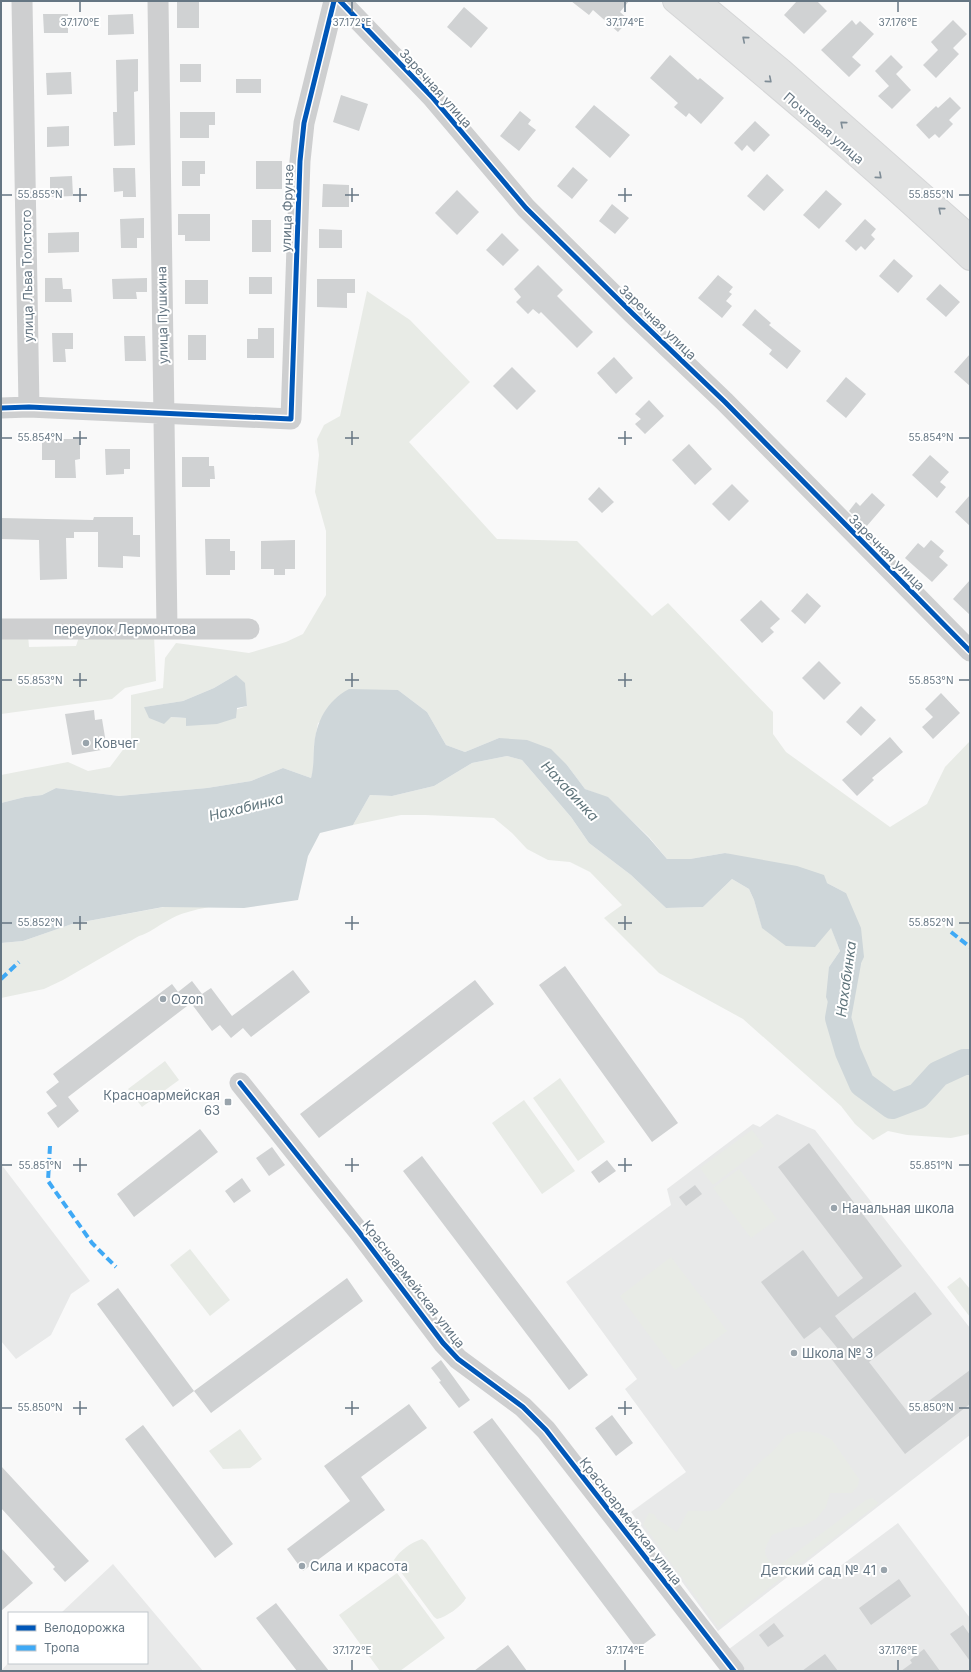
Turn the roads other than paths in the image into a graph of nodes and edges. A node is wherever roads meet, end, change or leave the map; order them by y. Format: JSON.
{"nodes":[{"id":1,"x":22,"y":1,"type":"edge"},
{"id":2,"x":158,"y":1,"type":"edge"},
{"id":3,"x":334,"y":1,"type":"edge"},
{"id":4,"x":340,"y":1,"type":"edge"},
{"id":5,"x":674,"y":1,"type":"edge"},
{"id":6,"x":699,"y":1,"type":"edge"},
{"id":7,"x":970,"y":236,"type":"edge"},
{"id":8,"x":970,"y":259,"type":"edge"},
{"id":9,"x":1,"y":408,"type":"edge"},
{"id":10,"x":29,"y":408,"type":"junction"},
{"id":11,"x":163,"y":413,"type":"junction"},
{"id":12,"x":1,"y":629,"type":"edge"},
{"id":13,"x":166,"y":629,"type":"junction"},
{"id":14,"x":249,"y":629,"type":"dead end"},
{"id":15,"x":970,"y":651,"type":"edge"},
{"id":16,"x":240,"y":1083,"type":"dead end"},
{"id":17,"x":734,"y":1671,"type":"edge"}],
"edges":[{"from":1,"to":10,"type":"street","name":"улица Льва Толстого"},
{"from":2,"to":11,"type":"street","name":"улица Пушкина"},
{"from":3,"to":11,"type":"street","name":"улица Фрунзе"},
{"from":4,"to":15,"type":"street","name":"Заречная улица"},
{"from":5,"to":8,"type":"main road","name":"Почтовая улица","one_way":true},
{"from":7,"to":6,"type":"main road","name":"Почтовая улица","one_way":true},
{"from":9,"to":10,"type":"street"},
{"from":10,"to":11,"type":"street"},
{"from":11,"to":13,"type":"street","name":"улица Пушкина"},
{"from":12,"to":13,"type":"street","name":"переулок Лермонтова"},
{"from":13,"to":14,"type":"street","name":"переулок Лермонтова"},
{"from":16,"to":17,"type":"street","name":"Красноармейская улица"}]}
